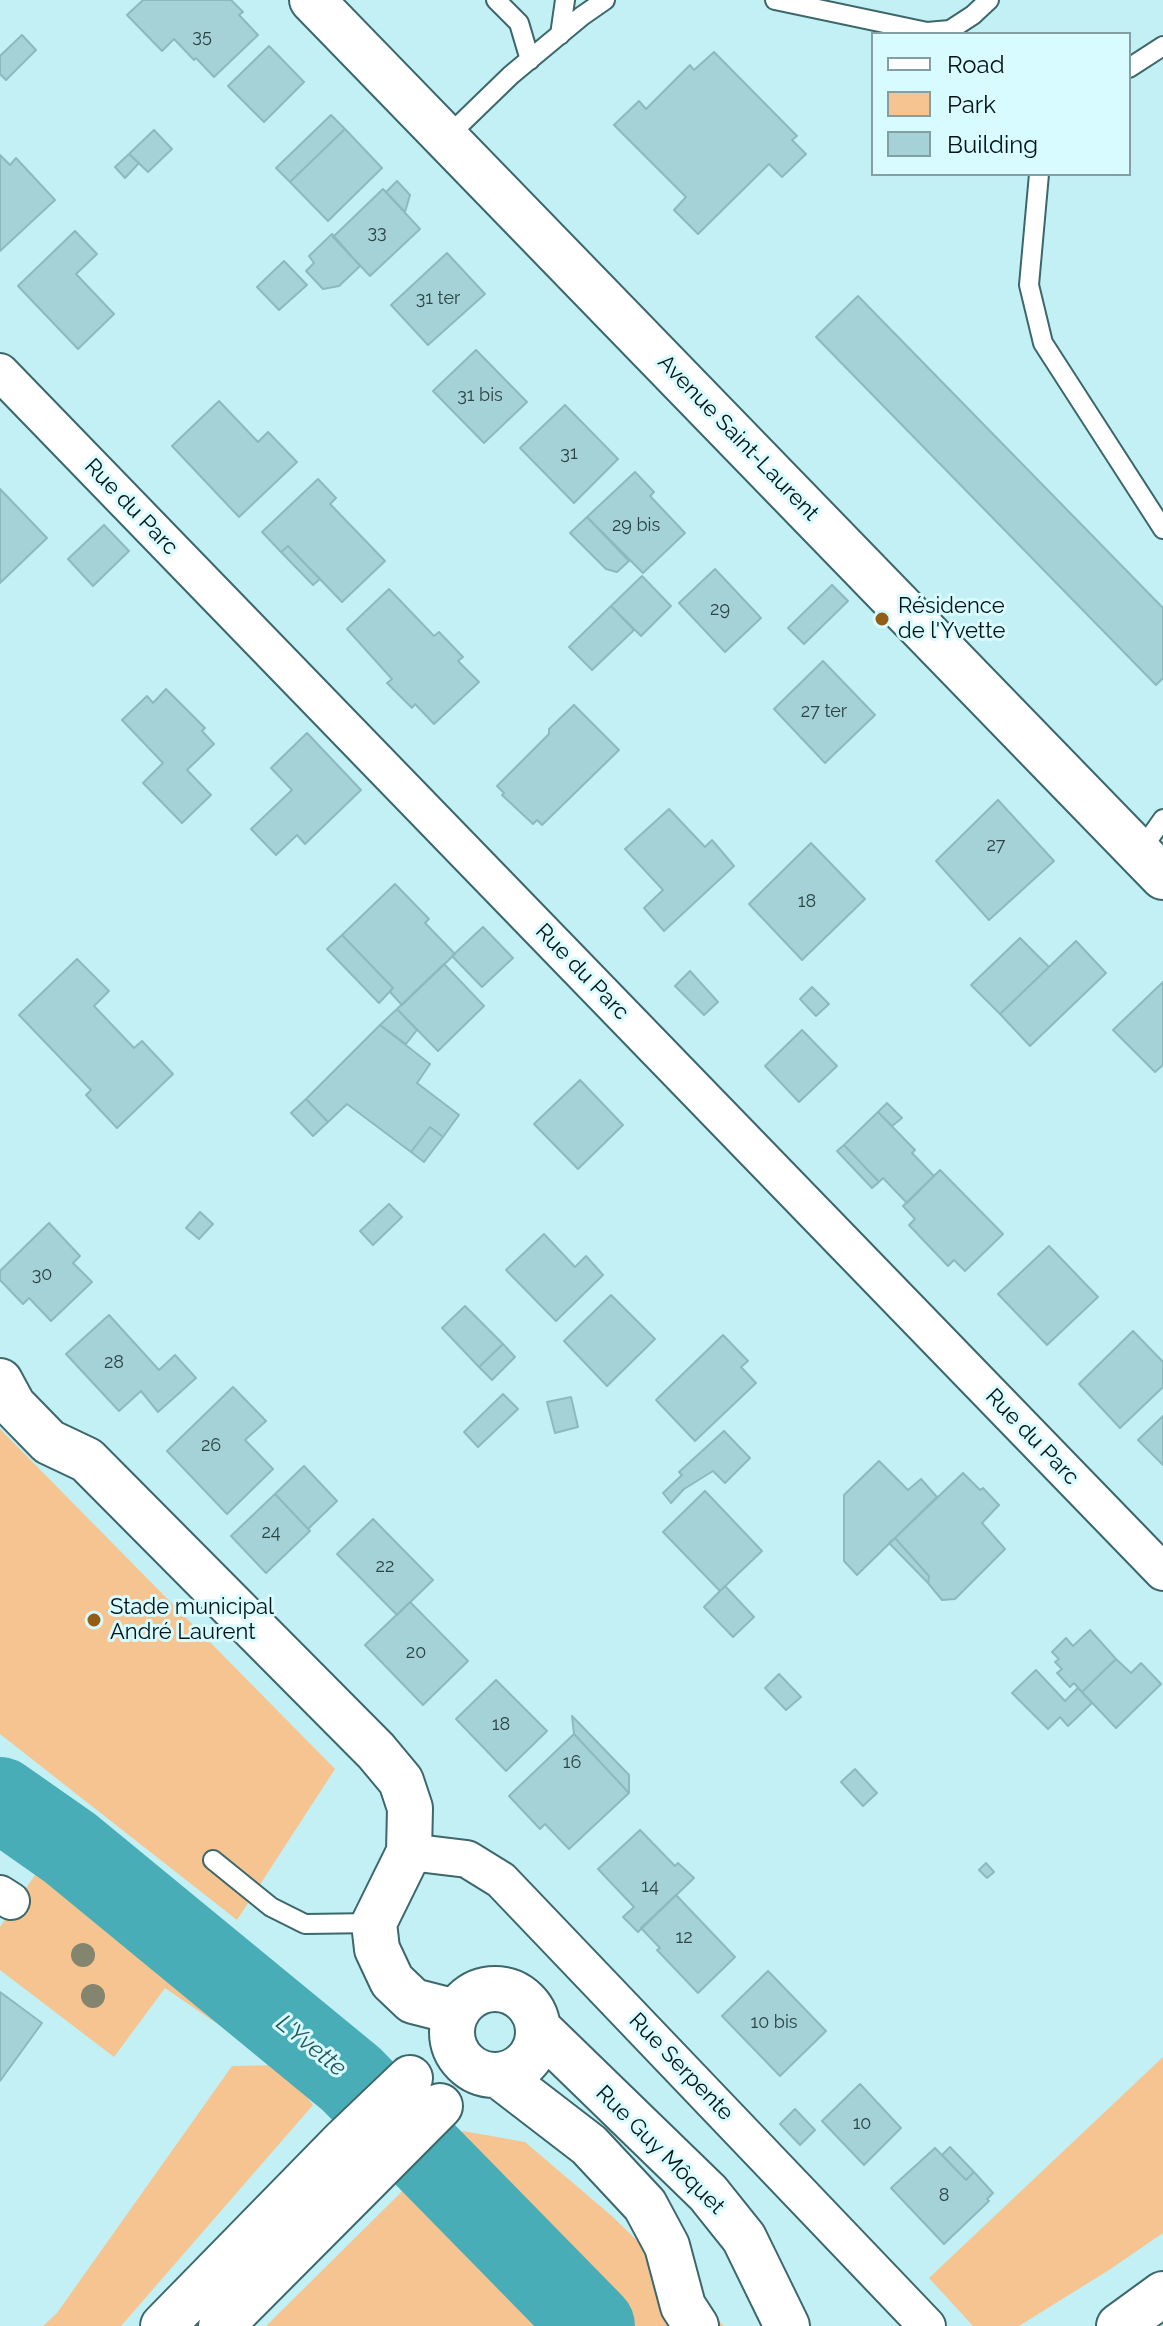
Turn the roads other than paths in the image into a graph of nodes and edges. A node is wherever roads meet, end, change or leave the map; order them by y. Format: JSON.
{"nodes":[{"id":1,"x":312,"y":0,"type":"edge"},
{"id":2,"x":496,"y":0,"type":"edge"},
{"id":3,"x":565,"y":0,"type":"edge"},
{"id":4,"x":605,"y":0,"type":"edge"},
{"id":5,"x":775,"y":0,"type":"edge"},
{"id":6,"x":989,"y":0,"type":"edge"},
{"id":7,"x":560,"y":35,"type":"junction"},
{"id":8,"x":1163,"y":46,"type":"edge"},
{"id":9,"x":530,"y":60,"type":"junction"},
{"id":10,"x":1131,"y":67,"type":"edge"},
{"id":11,"x":446,"y":138,"type":"junction"},
{"id":12,"x":1039,"y":176,"type":"edge"},
{"id":13,"x":0,"y":372,"type":"edge"},
{"id":14,"x":1163,"y":529,"type":"edge"},
{"id":15,"x":1155,"y":850,"type":"edge"},
{"id":16,"x":0,"y":1381,"type":"edge"},
{"id":17,"x":1163,"y":1572,"type":"edge"},
{"id":18,"x":409,"y":1852,"type":"junction"},
{"id":19,"x":213,"y":1860,"type":"dead end"},
{"id":20,"x":374,"y":1923,"type":"junction"},
{"id":21,"x":454,"y":2023,"type":"junction"},
{"id":22,"x":539,"y":2029,"type":"junction"},
{"id":23,"x":488,"y":2073,"type":"junction"},
{"id":24,"x":425,"y":2092,"type":"junction"},
{"id":25,"x":358,"y":2157,"type":"junction"},
{"id":26,"x":1163,"y":2294,"type":"edge"},
{"id":27,"x":163,"y":2326,"type":"edge"},
{"id":28,"x":221,"y":2326,"type":"edge"},
{"id":29,"x":696,"y":2326,"type":"edge"},
{"id":30,"x":787,"y":2326,"type":"edge"},
{"id":31,"x":927,"y":2326,"type":"edge"},
{"id":32,"x":1119,"y":2326,"type":"edge"}],
"edges":[{"from":1,"to":11,"type":"main road","name":"Avenue Saint-Laurent"},
{"from":2,"to":9,"type":"lane"},
{"from":3,"to":7,"type":"lane"},
{"from":4,"to":7,"type":"lane"},
{"from":5,"to":6,"type":"lane"},
{"from":7,"to":9,"type":"lane"},
{"from":8,"to":10,"type":"lane"},
{"from":9,"to":11,"type":"lane"},
{"from":11,"to":15,"type":"main road","name":"Avenue Saint-Laurent"},
{"from":12,"to":14,"type":"lane"},
{"from":13,"to":17,"type":"street","name":"Rue du Parc"},
{"from":16,"to":18,"type":"main road"},
{"from":18,"to":20,"type":"main road"},
{"from":18,"to":31,"type":"street","name":"Rue Serpente"},
{"from":19,"to":20,"type":"lane"},
{"from":20,"to":21,"type":"main road"},
{"from":21,"to":22,"type":"main road"},
{"from":21,"to":23,"type":"main road"},
{"from":21,"to":24,"type":"main road"},
{"from":22,"to":23,"type":"main road"},
{"from":22,"to":30,"type":"main road","name":"Rue Guy Môquet"},
{"from":23,"to":24,"type":"main road"},
{"from":23,"to":29,"type":"main road"},
{"from":24,"to":25,"type":"main road"},
{"from":25,"to":27,"type":"main road"},
{"from":25,"to":28,"type":"main road"},
{"from":26,"to":32,"type":"main road"}]}
